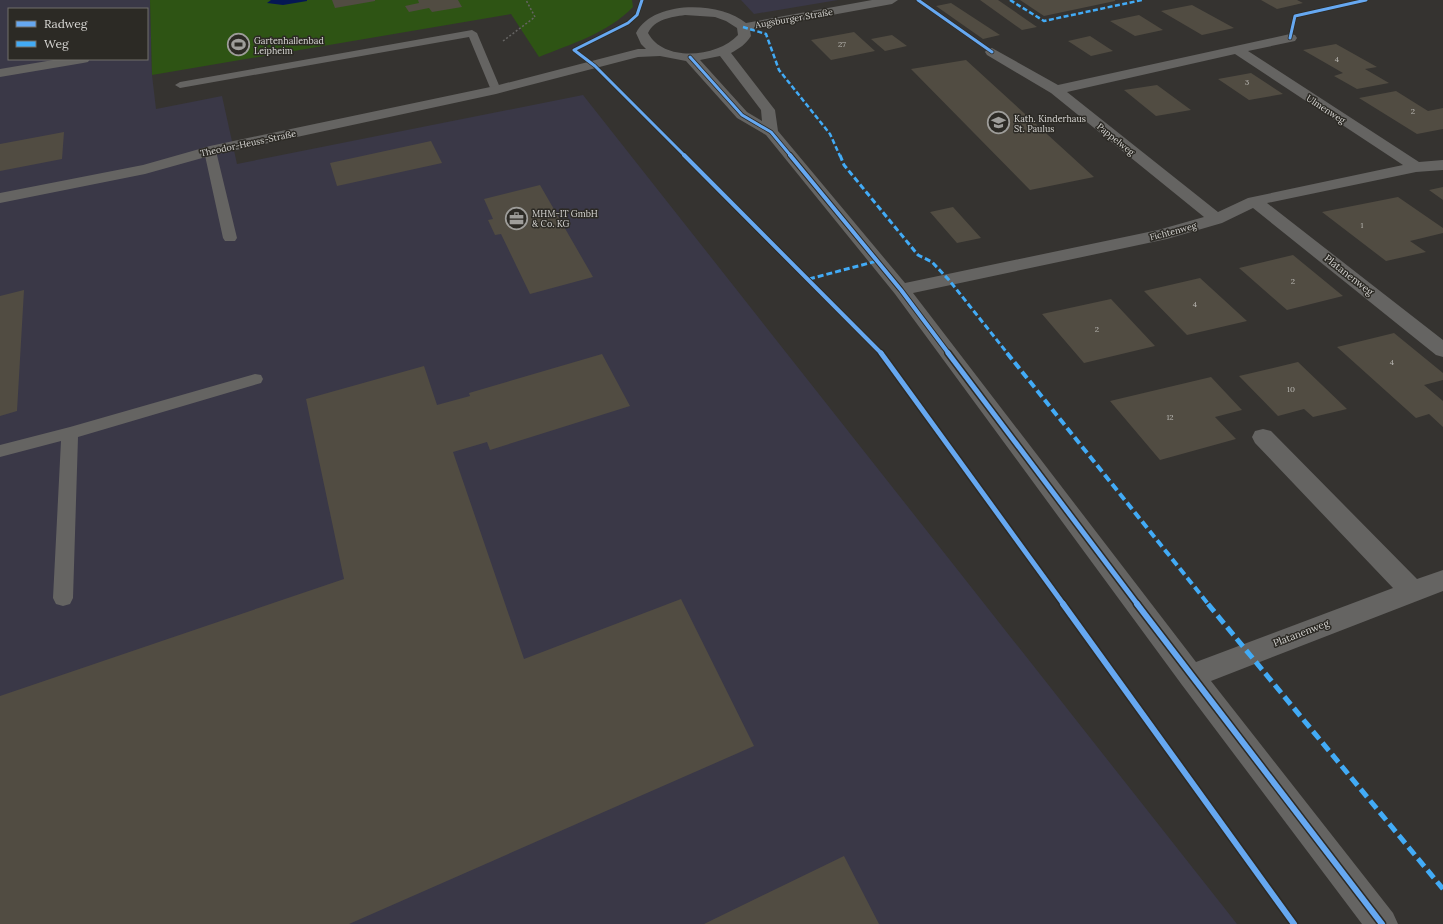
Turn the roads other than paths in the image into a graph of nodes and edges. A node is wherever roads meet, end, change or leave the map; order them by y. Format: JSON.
{"nodes":[{"id":1,"x":665,"y":0,"type":"edge"},
{"id":2,"x":700,"y":0,"type":"edge"},
{"id":3,"x":892,"y":0,"type":"edge"},
{"id":4,"x":710,"y":12,"type":"junction"},
{"id":5,"x":673,"y":13,"type":"junction"},
{"id":6,"x":743,"y":27,"type":"junction"},
{"id":7,"x":643,"y":38,"type":"junction"},
{"id":8,"x":1290,"y":38,"type":"dead end"},
{"id":9,"x":1236,"y":49,"type":"junction"},
{"id":10,"x":659,"y":52,"type":"junction"},
{"id":11,"x":724,"y":52,"type":"junction"},
{"id":12,"x":992,"y":52,"type":"dead end"},
{"id":13,"x":690,"y":57,"type":"junction"},
{"id":14,"x":77,"y":60,"type":"edge"},
{"id":15,"x":0,"y":73,"type":"edge"},
{"id":16,"x":180,"y":86,"type":"dead end"},
{"id":17,"x":496,"y":90,"type":"junction"},
{"id":18,"x":1056,"y":90,"type":"junction"},
{"id":19,"x":771,"y":132,"type":"junction"},
{"id":20,"x":210,"y":151,"type":"junction"},
{"id":21,"x":1443,"y":164,"type":"edge"},
{"id":22,"x":1416,"y":167,"type":"junction"},
{"id":23,"x":0,"y":198,"type":"edge"},
{"id":24,"x":1254,"y":201,"type":"junction"},
{"id":25,"x":1216,"y":219,"type":"junction"},
{"id":26,"x":230,"y":238,"type":"dead end"},
{"id":27,"x":901,"y":290,"type":"junction"},
{"id":28,"x":1443,"y":350,"type":"edge"},
{"id":29,"x":255,"y":379,"type":"dead end"},
{"id":30,"x":70,"y":433,"type":"junction"},
{"id":31,"x":1263,"y":437,"type":"dead end"},
{"id":32,"x":0,"y":452,"type":"edge"},
{"id":33,"x":1443,"y":580,"type":"edge"},
{"id":34,"x":1412,"y":591,"type":"junction"},
{"id":35,"x":63,"y":598,"type":"dead end"},
{"id":36,"x":1191,"y":676,"type":"junction"},
{"id":37,"x":1382,"y":924,"type":"edge"}],
"edges":[{"from":1,"to":5,"type":"street"},
{"from":2,"to":4,"type":"street"},
{"from":3,"to":6,"type":"street","name":"Augsburger Straße"},
{"from":4,"to":5,"type":"street"},
{"from":4,"to":6,"type":"street"},
{"from":5,"to":7,"type":"street"},
{"from":6,"to":11,"type":"street","name":"Theodor-Heuss-Straße"},
{"from":7,"to":10,"type":"street"},
{"from":7,"to":17,"type":"street","name":"Theodor-Heuss-Straße"},
{"from":8,"to":9,"type":"street"},
{"from":9,"to":18,"type":"street"},
{"from":9,"to":22,"type":"street","name":"Ulmenweg"},
{"from":10,"to":13,"type":"street","name":"Theodor-Heuss-Straße"},
{"from":10,"to":17,"type":"street","name":"Theodor-Heuss-Straße"},
{"from":11,"to":13,"type":"street","name":"Theodor-Heuss-Straße"},
{"from":11,"to":19,"type":"street"},
{"from":12,"to":18,"type":"street","name":"Pappelweg"},
{"from":13,"to":19,"type":"street"},
{"from":14,"to":15,"type":"street"},
{"from":16,"to":17,"type":"lane"},
{"from":17,"to":20,"type":"street","name":"Theodor-Heuss-Straße"},
{"from":18,"to":25,"type":"street","name":"Pappelweg"},
{"from":19,"to":27,"type":"street"},
{"from":20,"to":23,"type":"street","name":"Theodor-Heuss-Straße"},
{"from":20,"to":26,"type":"lane"},
{"from":21,"to":22,"type":"street","name":"Fichtenweg"},
{"from":22,"to":24,"type":"street","name":"Fichtenweg"},
{"from":24,"to":25,"type":"street","name":"Fichtenweg"},
{"from":24,"to":28,"type":"street","name":"Platanenweg"},
{"from":25,"to":27,"type":"street","name":"Fichtenweg"},
{"from":27,"to":36,"type":"street"},
{"from":29,"to":30,"type":"lane"},
{"from":30,"to":32,"type":"lane"},
{"from":30,"to":35,"type":"lane"},
{"from":31,"to":34,"type":"street"},
{"from":33,"to":34,"type":"street","name":"Platanenweg"},
{"from":34,"to":36,"type":"street","name":"Platanenweg"},
{"from":36,"to":37,"type":"street"}]}
